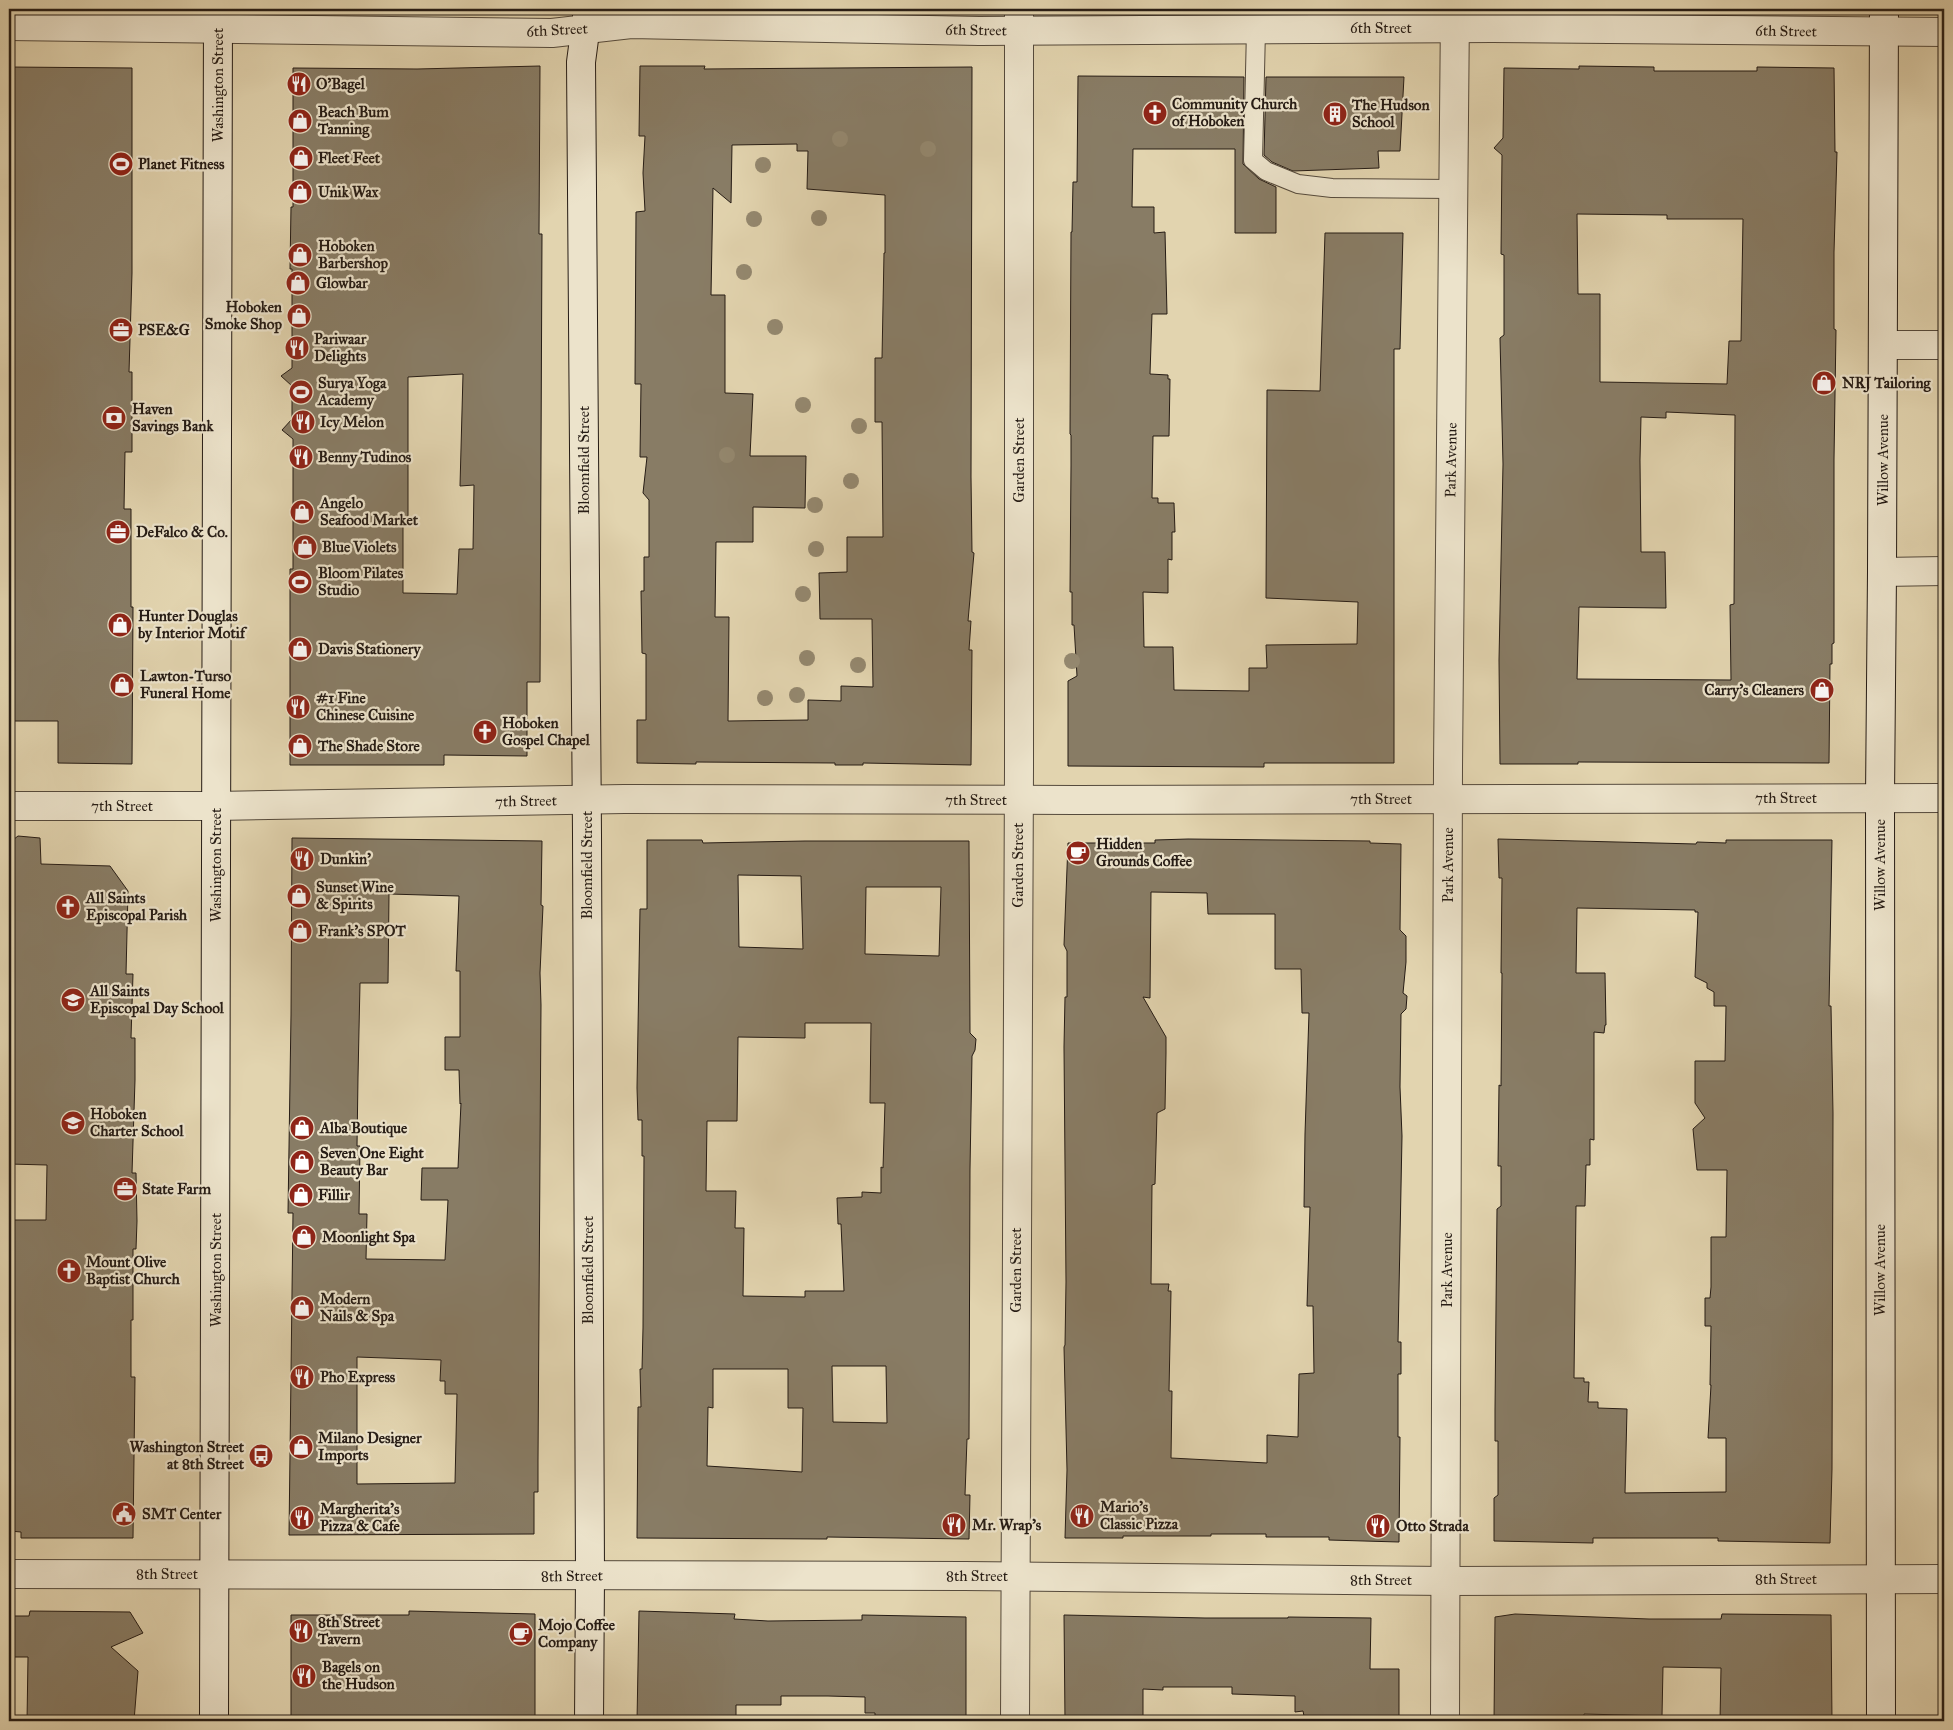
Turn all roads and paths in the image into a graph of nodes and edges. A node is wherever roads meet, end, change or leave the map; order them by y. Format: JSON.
{"nodes":[{"id":1,"x":1455,"y":18,"type":"edge"},
{"id":2,"x":218,"y":19,"type":"edge"},
{"id":3,"x":587,"y":19,"type":"edge"},
{"id":4,"x":1019,"y":20,"type":"edge"},
{"id":5,"x":1884,"y":20,"type":"edge"},
{"id":6,"x":9,"y":26,"type":"edge"},
{"id":7,"x":1256,"y":29,"type":"junction"},
{"id":8,"x":1944,"y":32,"type":"edge"},
{"id":9,"x":1453,"y":190,"type":"junction"},
{"id":10,"x":1944,"y":345,"type":"edge"},
{"id":11,"x":1884,"y":346,"type":"junction"},
{"id":12,"x":1882,"y":572,"type":"junction"},
{"id":13,"x":1944,"y":572,"type":"edge"},
{"id":14,"x":1880,"y":798,"type":"junction"},
{"id":15,"x":1944,"y":798,"type":"edge"},
{"id":16,"x":587,"y":799,"type":"junction"},
{"id":17,"x":1448,"y":799,"type":"junction"},
{"id":18,"x":1018,"y":800,"type":"junction"},
{"id":19,"x":9,"y":806,"type":"edge"},
{"id":20,"x":216,"y":806,"type":"junction"},
{"id":21,"x":9,"y":1574,"type":"edge"},
{"id":22,"x":216,"y":1575,"type":"junction"},
{"id":23,"x":590,"y":1576,"type":"junction"},
{"id":24,"x":1015,"y":1576,"type":"junction"},
{"id":25,"x":1880,"y":1578,"type":"junction"},
{"id":26,"x":1944,"y":1579,"type":"edge"},
{"id":27,"x":1446,"y":1581,"type":"junction"},
{"id":28,"x":214,"y":1721,"type":"edge"},
{"id":29,"x":589,"y":1721,"type":"edge"},
{"id":30,"x":1015,"y":1721,"type":"edge"},
{"id":31,"x":1445,"y":1721,"type":"edge"},
{"id":32,"x":1880,"y":1721,"type":"edge"}],
"edges":[{"from":1,"to":5,"type":"street","name":"6th Street"},
{"from":1,"to":7,"type":"street","name":"6th Street"},
{"from":1,"to":9,"type":"street","name":"Park Avenue"},
{"from":2,"to":3,"type":"street","name":"6th Street"},
{"from":2,"to":6,"type":"street","name":"6th Street"},
{"from":2,"to":20,"type":"street","name":"Washington Street"},
{"from":3,"to":4,"type":"street","name":"6th Street"},
{"from":3,"to":16,"type":"street","name":"Bloomfield Street"},
{"from":4,"to":7,"type":"street","name":"6th Street"},
{"from":4,"to":18,"type":"street","name":"Garden Street"},
{"from":5,"to":8,"type":"street","name":"6th Street"},
{"from":5,"to":11,"type":"street","name":"Willow Avenue"},
{"from":7,"to":9,"type":"lane"},
{"from":9,"to":17,"type":"street","name":"Park Avenue"},
{"from":10,"to":11,"type":"street"},
{"from":11,"to":12,"type":"street","name":"Willow Avenue"},
{"from":12,"to":13,"type":"street"},
{"from":12,"to":14,"type":"street","name":"Willow Avenue"},
{"from":14,"to":15,"type":"street","name":"7th Street"},
{"from":14,"to":17,"type":"street","name":"7th Street"},
{"from":14,"to":25,"type":"street","name":"Willow Avenue"},
{"from":16,"to":18,"type":"street","name":"7th Street"},
{"from":16,"to":20,"type":"street","name":"7th Street"},
{"from":16,"to":23,"type":"street","name":"Bloomfield Street"},
{"from":17,"to":18,"type":"street","name":"7th Street"},
{"from":17,"to":27,"type":"street","name":"Park Avenue"},
{"from":18,"to":24,"type":"street","name":"Garden Street"},
{"from":19,"to":20,"type":"street","name":"7th Street"},
{"from":20,"to":22,"type":"street","name":"Washington Street"},
{"from":21,"to":22,"type":"street","name":"8th Street"},
{"from":22,"to":23,"type":"street","name":"8th Street"},
{"from":22,"to":28,"type":"street","name":"Washington Street"},
{"from":23,"to":24,"type":"street","name":"8th Street"},
{"from":23,"to":29,"type":"street","name":"Bloomfield Street"},
{"from":24,"to":27,"type":"street","name":"8th Street"},
{"from":24,"to":30,"type":"street","name":"Garden Street"},
{"from":25,"to":26,"type":"street","name":"8th Street"},
{"from":25,"to":27,"type":"street","name":"8th Street"},
{"from":25,"to":32,"type":"street","name":"Willow Avenue"},
{"from":27,"to":31,"type":"street","name":"Park Avenue"}]}
